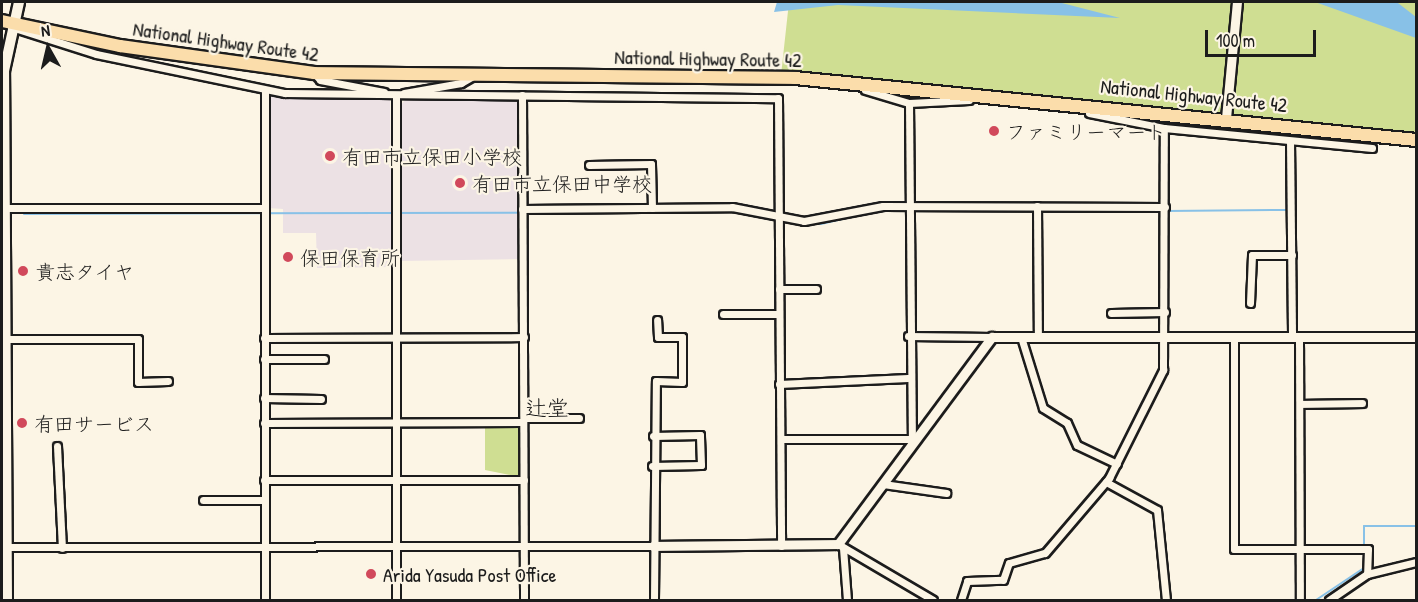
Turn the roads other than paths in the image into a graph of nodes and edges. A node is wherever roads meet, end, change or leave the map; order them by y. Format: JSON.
{"nodes":[{"id":1,"x":19,"y":2,"type":"edge"},
{"id":2,"x":1237,"y":2,"type":"edge"},
{"id":3,"x":9,"y":22,"type":"edge"},
{"id":4,"x":314,"y":73,"type":"junction"},
{"id":5,"x":473,"y":76,"type":"junction"},
{"id":6,"x":859,"y":82,"type":"junction"},
{"id":7,"x":265,"y":90,"type":"junction"},
{"id":8,"x":977,"y":93,"type":"junction"},
{"id":9,"x":396,"y":95,"type":"junction"},
{"id":10,"x":522,"y":95,"type":"junction"},
{"id":11,"x":1065,"y":102,"type":"junction"},
{"id":12,"x":909,"y":103,"type":"junction"},
{"id":13,"x":1226,"y":114,"type":"junction"},
{"id":14,"x":1164,"y":128,"type":"junction"},
{"id":15,"x":1416,"y":140,"type":"edge"},
{"id":16,"x":1290,"y":141,"type":"junction"},
{"id":17,"x":1372,"y":148,"type":"dead end"},
{"id":18,"x":589,"y":165,"type":"dead end"},
{"id":19,"x":1037,"y":206,"type":"junction"},
{"id":20,"x":909,"y":207,"type":"junction"},
{"id":21,"x":1165,"y":207,"type":"junction"},
{"id":22,"x":3,"y":208,"type":"edge"},
{"id":23,"x":264,"y":208,"type":"junction"},
{"id":24,"x":652,"y":208,"type":"junction"},
{"id":25,"x":522,"y":209,"type":"junction"},
{"id":26,"x":780,"y":217,"type":"junction"},
{"id":27,"x":1292,"y":255,"type":"junction"},
{"id":28,"x":816,"y":289,"type":"dead end"},
{"id":29,"x":779,"y":290,"type":"junction"},
{"id":30,"x":1250,"y":303,"type":"dead end"},
{"id":31,"x":1166,"y":312,"type":"junction"},
{"id":32,"x":1111,"y":313,"type":"dead end"},
{"id":33,"x":723,"y":314,"type":"dead end"},
{"id":34,"x":779,"y":314,"type":"junction"},
{"id":35,"x":657,"y":320,"type":"dead end"},
{"id":36,"x":908,"y":336,"type":"junction"},
{"id":37,"x":524,"y":337,"type":"junction"},
{"id":38,"x":992,"y":337,"type":"junction"},
{"id":39,"x":1022,"y":337,"type":"junction"},
{"id":40,"x":1038,"y":337,"type":"junction"},
{"id":41,"x":1166,"y":337,"type":"junction"},
{"id":42,"x":1234,"y":337,"type":"junction"},
{"id":43,"x":1295,"y":337,"type":"junction"},
{"id":44,"x":1416,"y":337,"type":"edge"},
{"id":45,"x":264,"y":338,"type":"junction"},
{"id":46,"x":394,"y":338,"type":"junction"},
{"id":47,"x":4,"y":339,"type":"edge"},
{"id":48,"x":264,"y":359,"type":"junction"},
{"id":49,"x":324,"y":359,"type":"dead end"},
{"id":50,"x":908,"y":378,"type":"junction"},
{"id":51,"x":168,"y":381,"type":"dead end"},
{"id":52,"x":779,"y":384,"type":"junction"},
{"id":53,"x":264,"y":398,"type":"junction"},
{"id":54,"x":321,"y":399,"type":"dead end"},
{"id":55,"x":1362,"y":403,"type":"dead end"},
{"id":56,"x":1300,"y":404,"type":"junction"},
{"id":57,"x":579,"y":418,"type":"dead end"},
{"id":58,"x":524,"y":420,"type":"junction"},
{"id":59,"x":395,"y":422,"type":"junction"},
{"id":60,"x":264,"y":423,"type":"junction"},
{"id":61,"x":652,"y":436,"type":"junction"},
{"id":62,"x":781,"y":439,"type":"junction"},
{"id":63,"x":910,"y":441,"type":"junction"},
{"id":64,"x":57,"y":446,"type":"dead end"},
{"id":65,"x":1117,"y":464,"type":"junction"},
{"id":66,"x":652,"y":466,"type":"junction"},
{"id":67,"x":264,"y":480,"type":"junction"},
{"id":68,"x":395,"y":480,"type":"junction"},
{"id":69,"x":524,"y":480,"type":"junction"},
{"id":70,"x":1106,"y":482,"type":"junction"},
{"id":71,"x":883,"y":484,"type":"junction"},
{"id":72,"x":946,"y":494,"type":"dead end"},
{"id":73,"x":264,"y":500,"type":"junction"},
{"id":74,"x":203,"y":501,"type":"dead end"},
{"id":75,"x":653,"y":546,"type":"junction"},
{"id":76,"x":781,"y":546,"type":"junction"},
{"id":77,"x":841,"y":546,"type":"junction"},
{"id":78,"x":4,"y":547,"type":"edge"},
{"id":79,"x":396,"y":547,"type":"junction"},
{"id":80,"x":524,"y":547,"type":"junction"},
{"id":81,"x":62,"y":548,"type":"junction"},
{"id":82,"x":264,"y":548,"type":"junction"},
{"id":83,"x":1300,"y":548,"type":"junction"},
{"id":84,"x":1416,"y":562,"type":"edge"},
{"id":85,"x":1367,"y":574,"type":"junction"},
{"id":86,"x":7,"y":600,"type":"edge"},
{"id":87,"x":265,"y":600,"type":"edge"},
{"id":88,"x":396,"y":600,"type":"edge"},
{"id":89,"x":524,"y":600,"type":"edge"},
{"id":90,"x":654,"y":600,"type":"edge"},
{"id":91,"x":847,"y":600,"type":"edge"},
{"id":92,"x":933,"y":600,"type":"edge"},
{"id":93,"x":961,"y":600,"type":"edge"},
{"id":94,"x":1166,"y":600,"type":"edge"},
{"id":95,"x":1300,"y":600,"type":"edge"},
{"id":96,"x":1329,"y":600,"type":"edge"}],
"edges":[{"from":1,"to":3,"type":"main road"},
{"from":2,"to":13,"type":"street"},
{"from":3,"to":4,"type":"highway","name":"National Highway Route 42"},
{"from":3,"to":7,"type":"street"},
{"from":3,"to":22,"type":"main road"},
{"from":4,"to":5,"type":"highway","name":"National Highway Route 42"},
{"from":4,"to":9,"type":"street"},
{"from":5,"to":6,"type":"highway","name":"National Highway Route 42"},
{"from":5,"to":9,"type":"street"},
{"from":6,"to":8,"type":"highway","name":"National Highway Route 42"},
{"from":6,"to":12,"type":"street"},
{"from":7,"to":9,"type":"street"},
{"from":7,"to":23,"type":"street"},
{"from":8,"to":11,"type":"highway","name":"National Highway Route 42"},
{"from":8,"to":12,"type":"street"},
{"from":9,"to":10,"type":"street"},
{"from":9,"to":46,"type":"street"},
{"from":10,"to":25,"type":"street"},
{"from":10,"to":26,"type":"street"},
{"from":11,"to":13,"type":"highway","name":"National Highway Route 42"},
{"from":11,"to":14,"type":"street"},
{"from":12,"to":20,"type":"street"},
{"from":13,"to":15,"type":"highway","name":"National Highway Route 42"},
{"from":14,"to":16,"type":"street"},
{"from":14,"to":21,"type":"street"},
{"from":16,"to":17,"type":"street"},
{"from":16,"to":27,"type":"street"},
{"from":18,"to":24,"type":"street"},
{"from":19,"to":20,"type":"street"},
{"from":19,"to":21,"type":"street"},
{"from":19,"to":40,"type":"street"},
{"from":20,"to":26,"type":"street"},
{"from":20,"to":36,"type":"street"},
{"from":21,"to":31,"type":"street"},
{"from":22,"to":23,"type":"street"},
{"from":22,"to":47,"type":"main road"},
{"from":23,"to":45,"type":"street"},
{"from":24,"to":25,"type":"street"},
{"from":24,"to":26,"type":"street"},
{"from":25,"to":37,"type":"street"},
{"from":26,"to":29,"type":"street"},
{"from":27,"to":30,"type":"street"},
{"from":27,"to":43,"type":"street"},
{"from":28,"to":29,"type":"street"},
{"from":29,"to":34,"type":"street"},
{"from":31,"to":32,"type":"street"},
{"from":31,"to":41,"type":"street"},
{"from":33,"to":34,"type":"street"},
{"from":34,"to":52,"type":"street"},
{"from":35,"to":61,"type":"street"},
{"from":36,"to":38,"type":"street"},
{"from":36,"to":50,"type":"street"},
{"from":37,"to":46,"type":"street"},
{"from":37,"to":58,"type":"street"},
{"from":38,"to":39,"type":"street"},
{"from":38,"to":63,"type":"street"},
{"from":39,"to":40,"type":"street"},
{"from":39,"to":65,"type":"street"},
{"from":40,"to":41,"type":"street"},
{"from":41,"to":42,"type":"street"},
{"from":41,"to":65,"type":"street"},
{"from":42,"to":43,"type":"street"},
{"from":42,"to":83,"type":"street"},
{"from":43,"to":44,"type":"street"},
{"from":43,"to":56,"type":"street"},
{"from":45,"to":46,"type":"street"},
{"from":45,"to":48,"type":"street"},
{"from":46,"to":59,"type":"street"},
{"from":47,"to":51,"type":"street"},
{"from":47,"to":78,"type":"main road"},
{"from":48,"to":49,"type":"street"},
{"from":48,"to":53,"type":"street"},
{"from":50,"to":52,"type":"street"},
{"from":50,"to":63,"type":"street"},
{"from":52,"to":62,"type":"street"},
{"from":53,"to":54,"type":"street"},
{"from":53,"to":60,"type":"street"},
{"from":55,"to":56,"type":"street"},
{"from":56,"to":83,"type":"street"},
{"from":57,"to":58,"type":"street"},
{"from":58,"to":59,"type":"street"},
{"from":58,"to":69,"type":"street"},
{"from":59,"to":60,"type":"street"},
{"from":59,"to":68,"type":"street"},
{"from":60,"to":67,"type":"street"},
{"from":61,"to":66,"type":"street"},
{"from":61,"to":66,"type":"street"},
{"from":62,"to":63,"type":"street"},
{"from":62,"to":76,"type":"street"},
{"from":63,"to":71,"type":"street"},
{"from":64,"to":81,"type":"street"},
{"from":65,"to":70,"type":"street"},
{"from":66,"to":75,"type":"street"},
{"from":67,"to":68,"type":"street"},
{"from":67,"to":73,"type":"street"},
{"from":68,"to":69,"type":"street"},
{"from":68,"to":79,"type":"street"},
{"from":69,"to":80,"type":"street"},
{"from":70,"to":93,"type":"street"},
{"from":70,"to":94,"type":"street"},
{"from":71,"to":72,"type":"street"},
{"from":71,"to":77,"type":"street"},
{"from":73,"to":74,"type":"street"},
{"from":73,"to":82,"type":"street"},
{"from":75,"to":76,"type":"street"},
{"from":75,"to":80,"type":"street"},
{"from":75,"to":90,"type":"street"},
{"from":76,"to":77,"type":"street"},
{"from":77,"to":91,"type":"street"},
{"from":77,"to":92,"type":"street"},
{"from":78,"to":81,"type":"street"},
{"from":78,"to":86,"type":"main road"},
{"from":79,"to":80,"type":"street"},
{"from":79,"to":82,"type":"street"},
{"from":79,"to":88,"type":"street"},
{"from":80,"to":89,"type":"street"},
{"from":81,"to":82,"type":"street"},
{"from":82,"to":87,"type":"street"},
{"from":83,"to":85,"type":"street"},
{"from":83,"to":95,"type":"street"},
{"from":84,"to":85,"type":"street"},
{"from":85,"to":96,"type":"street"}]}
